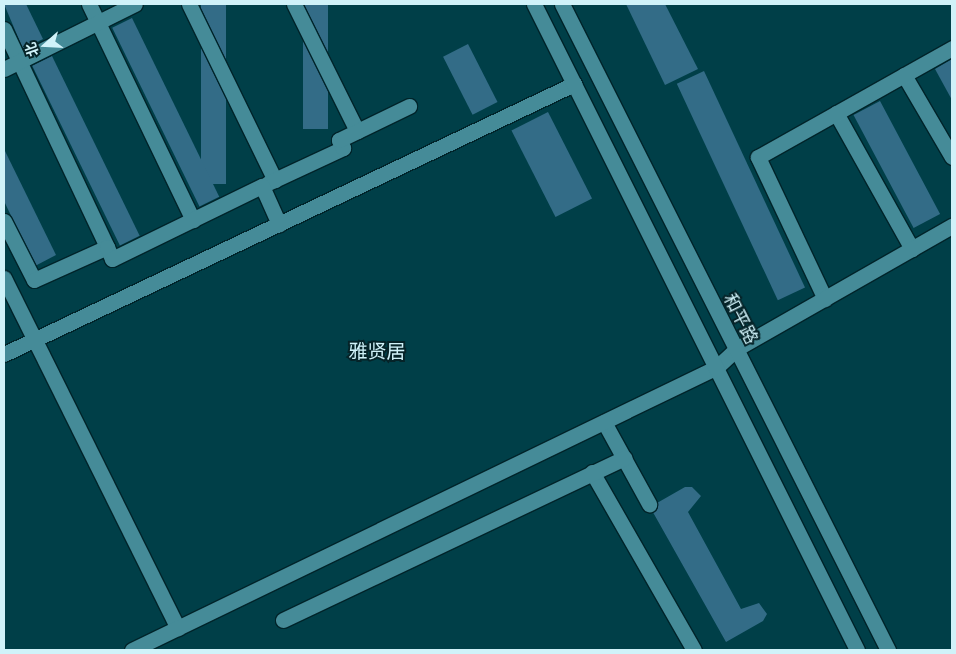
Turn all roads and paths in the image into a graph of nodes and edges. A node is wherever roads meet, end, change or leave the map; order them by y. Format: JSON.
{"nodes":[{"id":1,"x":89,"y":4,"type":"edge"},
{"id":2,"x":135,"y":4,"type":"edge"},
{"id":3,"x":189,"y":4,"type":"edge"},
{"id":4,"x":294,"y":4,"type":"edge"},
{"id":5,"x":534,"y":4,"type":"edge"},
{"id":6,"x":562,"y":4,"type":"edge"},
{"id":7,"x":98,"y":22,"type":"junction"},
{"id":8,"x":4,"y":29,"type":"edge"},
{"id":9,"x":952,"y":48,"type":"edge"},
{"id":10,"x":19,"y":61,"type":"junction"},
{"id":11,"x":4,"y":69,"type":"edge"},
{"id":12,"x":904,"y":75,"type":"junction"},
{"id":13,"x":574,"y":84,"type":"junction"},
{"id":14,"x":409,"y":106,"type":"dead end"},
{"id":15,"x":836,"y":113,"type":"junction"},
{"id":16,"x":357,"y":131,"type":"junction"},
{"id":17,"x":952,"y":157,"type":"edge"},
{"id":18,"x":269,"y":183,"type":"junction"},
{"id":19,"x":193,"y":220,"type":"junction"},
{"id":20,"x":4,"y":221,"type":"edge"},
{"id":21,"x":279,"y":224,"type":"junction"},
{"id":22,"x":952,"y":226,"type":"edge"},
{"id":23,"x":107,"y":247,"type":"junction"},
{"id":24,"x":912,"y":249,"type":"junction"},
{"id":25,"x":4,"y":278,"type":"edge"},
{"id":26,"x":825,"y":299,"type":"junction"},
{"id":27,"x":34,"y":340,"type":"junction"},
{"id":28,"x":736,"y":349,"type":"junction"},
{"id":29,"x":4,"y":354,"type":"edge"},
{"id":30,"x":717,"y":367,"type":"junction"},
{"id":31,"x":604,"y":422,"type":"junction"},
{"id":32,"x":624,"y":458,"type":"junction"},
{"id":33,"x":592,"y":472,"type":"junction"},
{"id":34,"x":649,"y":504,"type":"dead end"},
{"id":35,"x":283,"y":620,"type":"dead end"},
{"id":36,"x":178,"y":628,"type":"junction"},
{"id":37,"x":132,"y":650,"type":"edge"},
{"id":38,"x":694,"y":650,"type":"edge"},
{"id":39,"x":857,"y":650,"type":"edge"},
{"id":40,"x":888,"y":650,"type":"edge"}],
"edges":[{"from":1,"to":7,"type":"street"},
{"from":2,"to":7,"type":"street"},
{"from":3,"to":18,"type":"street"},
{"from":4,"to":16,"type":"street"},
{"from":5,"to":13,"type":"street"},
{"from":6,"to":28,"type":"street","name":"和平路"},
{"from":7,"to":10,"type":"street"},
{"from":7,"to":19,"type":"street"},
{"from":8,"to":10,"type":"street"},
{"from":9,"to":12,"type":"street"},
{"from":10,"to":11,"type":"street"},
{"from":10,"to":23,"type":"street"},
{"from":12,"to":15,"type":"street"},
{"from":12,"to":17,"type":"street"},
{"from":13,"to":21,"type":"street"},
{"from":13,"to":30,"type":"street"},
{"from":14,"to":16,"type":"street"},
{"from":15,"to":24,"type":"street"},
{"from":15,"to":26,"type":"street"},
{"from":16,"to":18,"type":"street"},
{"from":18,"to":19,"type":"street"},
{"from":18,"to":21,"type":"street"},
{"from":19,"to":23,"type":"street"},
{"from":20,"to":23,"type":"street"},
{"from":21,"to":27,"type":"street"},
{"from":22,"to":24,"type":"street"},
{"from":24,"to":26,"type":"street"},
{"from":25,"to":27,"type":"street"},
{"from":26,"to":28,"type":"street"},
{"from":27,"to":29,"type":"street"},
{"from":27,"to":36,"type":"street"},
{"from":28,"to":30,"type":"street"},
{"from":28,"to":40,"type":"street","name":"和平路"},
{"from":30,"to":31,"type":"street"},
{"from":30,"to":39,"type":"street"},
{"from":31,"to":32,"type":"street"},
{"from":31,"to":36,"type":"street"},
{"from":32,"to":33,"type":"street"},
{"from":32,"to":34,"type":"street"},
{"from":33,"to":35,"type":"street"},
{"from":33,"to":38,"type":"street"},
{"from":36,"to":37,"type":"street"}]}
